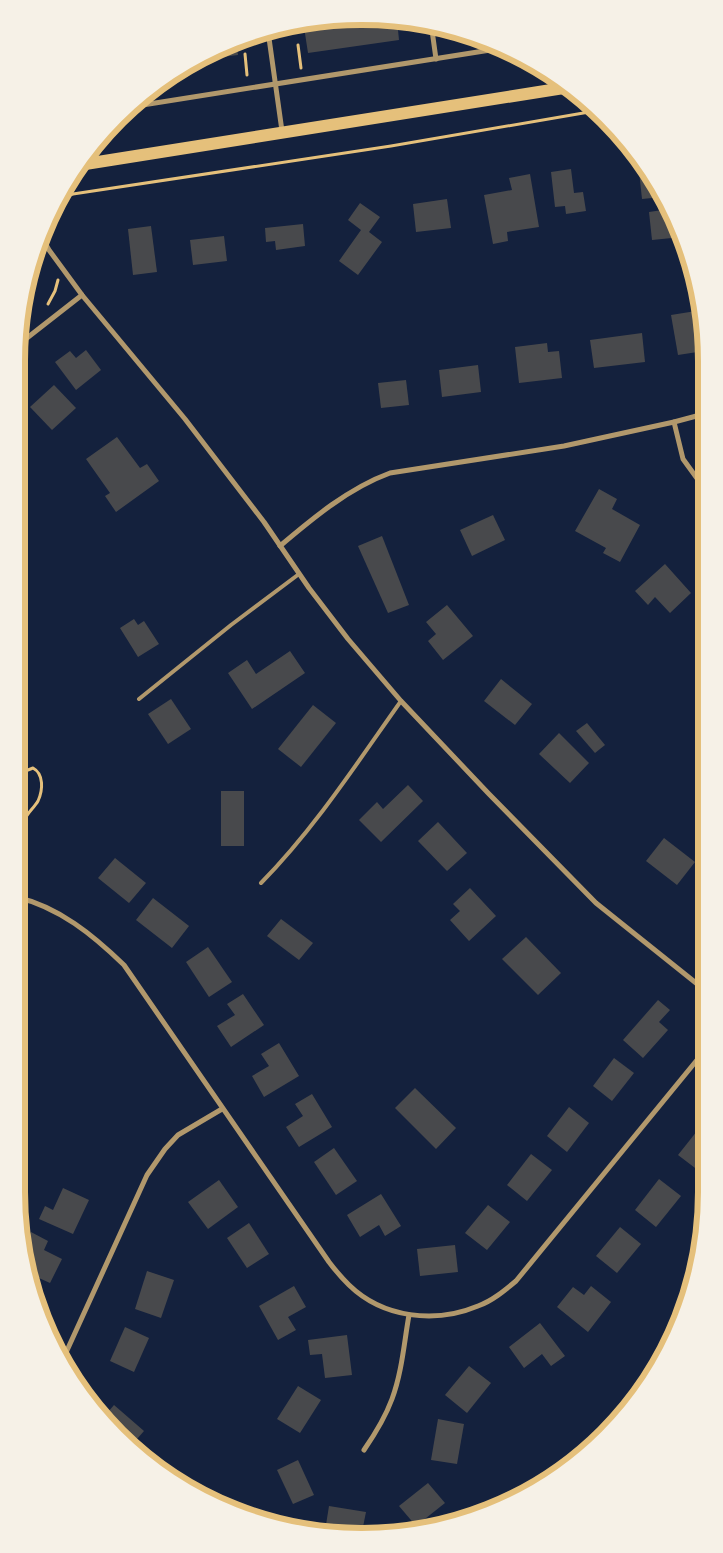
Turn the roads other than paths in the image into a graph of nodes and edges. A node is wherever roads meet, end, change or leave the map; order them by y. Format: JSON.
{"nodes":[{"id":1,"x":432,"y":32,"type":"edge"},
{"id":2,"x":269,"y":38,"type":"edge"},
{"id":3,"x":488,"y":50,"type":"edge"},
{"id":4,"x":436,"y":59,"type":"junction"},
{"id":5,"x":275,"y":84,"type":"junction"},
{"id":6,"x":555,"y":87,"type":"edge"},
{"id":7,"x":145,"y":105,"type":"edge"},
{"id":8,"x":282,"y":132,"type":"junction"},
{"id":9,"x":91,"y":163,"type":"edge"},
{"id":10,"x":47,"y":244,"type":"edge"},
{"id":11,"x":82,"y":295,"type":"junction"},
{"id":12,"x":26,"y":338,"type":"edge"},
{"id":13,"x":698,"y":416,"type":"edge"},
{"id":14,"x":674,"y":422,"type":"junction"},
{"id":15,"x":698,"y":480,"type":"edge"},
{"id":16,"x":280,"y":546,"type":"junction"},
{"id":17,"x":299,"y":574,"type":"junction"},
{"id":18,"x":139,"y":700,"type":"dead end"},
{"id":19,"x":401,"y":701,"type":"junction"},
{"id":20,"x":261,"y":883,"type":"dead end"},
{"id":21,"x":25,"y":900,"type":"edge"},
{"id":22,"x":698,"y":985,"type":"edge"},
{"id":23,"x":698,"y":1060,"type":"edge"},
{"id":24,"x":222,"y":1109,"type":"junction"},
{"id":25,"x":409,"y":1315,"type":"junction"},
{"id":26,"x":66,"y":1352,"type":"edge"},
{"id":27,"x":364,"y":1450,"type":"dead end"}],
"edges":[{"from":1,"to":4,"type":"street"},
{"from":2,"to":5,"type":"street"},
{"from":3,"to":4,"type":"street"},
{"from":4,"to":5,"type":"street"},
{"from":5,"to":7,"type":"street"},
{"from":5,"to":8,"type":"street"},
{"from":6,"to":8,"type":"main road"},
{"from":8,"to":9,"type":"main road"},
{"from":10,"to":11,"type":"street"},
{"from":11,"to":12,"type":"street"},
{"from":11,"to":16,"type":"street"},
{"from":13,"to":14,"type":"street"},
{"from":14,"to":15,"type":"street"},
{"from":14,"to":16,"type":"street"},
{"from":16,"to":17,"type":"street"},
{"from":17,"to":18,"type":"lane"},
{"from":17,"to":19,"type":"street"},
{"from":19,"to":20,"type":"lane"},
{"from":19,"to":22,"type":"street"},
{"from":21,"to":24,"type":"street"},
{"from":23,"to":25,"type":"street"},
{"from":24,"to":25,"type":"street"},
{"from":24,"to":26,"type":"street"},
{"from":25,"to":27,"type":"street"}]}
